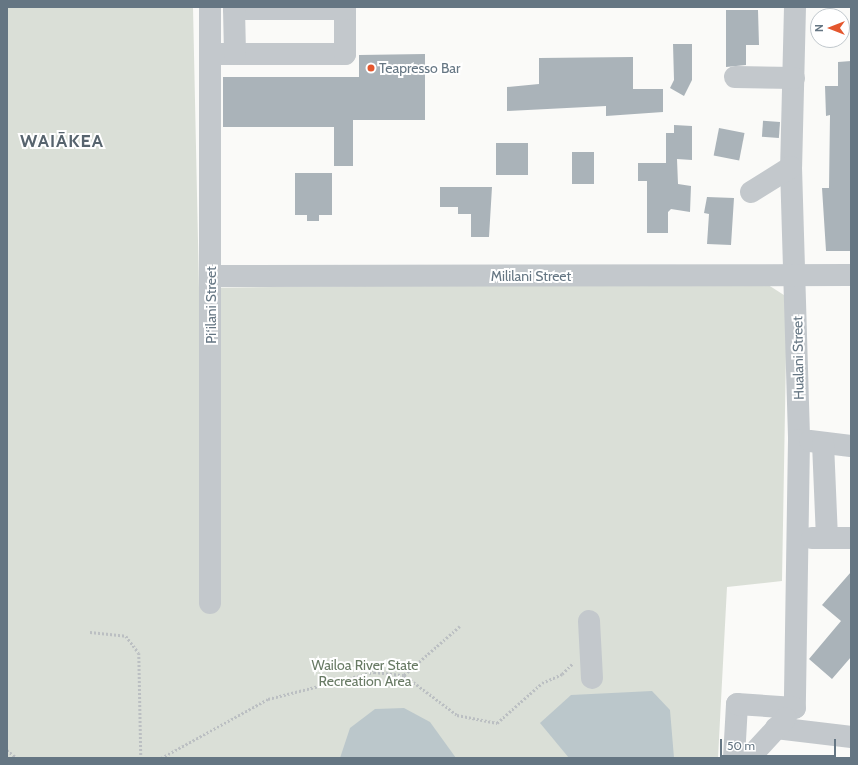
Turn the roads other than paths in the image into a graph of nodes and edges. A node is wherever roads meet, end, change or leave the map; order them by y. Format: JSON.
{"nodes":[{"id":1,"x":210,"y":7,"type":"edge"},
{"id":2,"x":795,"y":7,"type":"edge"},
{"id":3,"x":318,"y":8,"type":"edge"},
{"id":4,"x":210,"y":54,"type":"junction"},
{"id":5,"x":235,"y":54,"type":"junction"},
{"id":6,"x":735,"y":77,"type":"dead end"},
{"id":7,"x":794,"y":78,"type":"junction"},
{"id":8,"x":790,"y":167,"type":"junction"},
{"id":9,"x":751,"y":192,"type":"dead end"},
{"id":10,"x":796,"y":275,"type":"junction"},
{"id":11,"x":851,"y":275,"type":"edge"},
{"id":12,"x":211,"y":276,"type":"junction"},
{"id":13,"x":799,"y":440,"type":"junction"},
{"id":14,"x":823,"y":443,"type":"junction"},
{"id":15,"x":851,"y":446,"type":"edge"},
{"id":16,"x":797,"y":538,"type":"junction"},
{"id":17,"x":827,"y":538,"type":"junction"},
{"id":18,"x":851,"y":538,"type":"edge"},
{"id":19,"x":210,"y":603,"type":"dead end"},
{"id":20,"x":590,"y":621,"type":"dead end"},
{"id":21,"x":592,"y":678,"type":"dead end"},
{"id":22,"x":795,"y":708,"type":"junction"},
{"id":23,"x":776,"y":728,"type":"junction"},
{"id":24,"x":851,"y":737,"type":"edge"},
{"id":25,"x":734,"y":758,"type":"edge"},
{"id":26,"x":749,"y":758,"type":"edge"}],
"edges":[{"from":1,"to":4,"type":"street","name":"Pi‘ilani Street"},
{"from":2,"to":7,"type":"street","name":"Hualani Street"},
{"from":3,"to":5,"type":"street"},
{"from":3,"to":5,"type":"street"},
{"from":4,"to":5,"type":"street"},
{"from":4,"to":12,"type":"street","name":"Pi‘ilani Street"},
{"from":6,"to":7,"type":"street"},
{"from":7,"to":8,"type":"street","name":"Hualani Street"},
{"from":8,"to":9,"type":"street"},
{"from":8,"to":10,"type":"street","name":"Hualani Street"},
{"from":10,"to":11,"type":"street","name":"Mililani Street"},
{"from":10,"to":12,"type":"street","name":"Mililani Street"},
{"from":10,"to":13,"type":"street","name":"Hualani Street"},
{"from":12,"to":19,"type":"street","name":"Pi‘ilani Street"},
{"from":13,"to":14,"type":"street"},
{"from":13,"to":16,"type":"street","name":"Hualani Street"},
{"from":14,"to":15,"type":"street"},
{"from":14,"to":17,"type":"street"},
{"from":16,"to":17,"type":"street"},
{"from":16,"to":22,"type":"street","name":"Hualani Street"},
{"from":17,"to":18,"type":"street"},
{"from":20,"to":21,"type":"street"},
{"from":22,"to":23,"type":"street"},
{"from":22,"to":25,"type":"street"},
{"from":23,"to":24,"type":"street"},
{"from":23,"to":26,"type":"street"}]}
